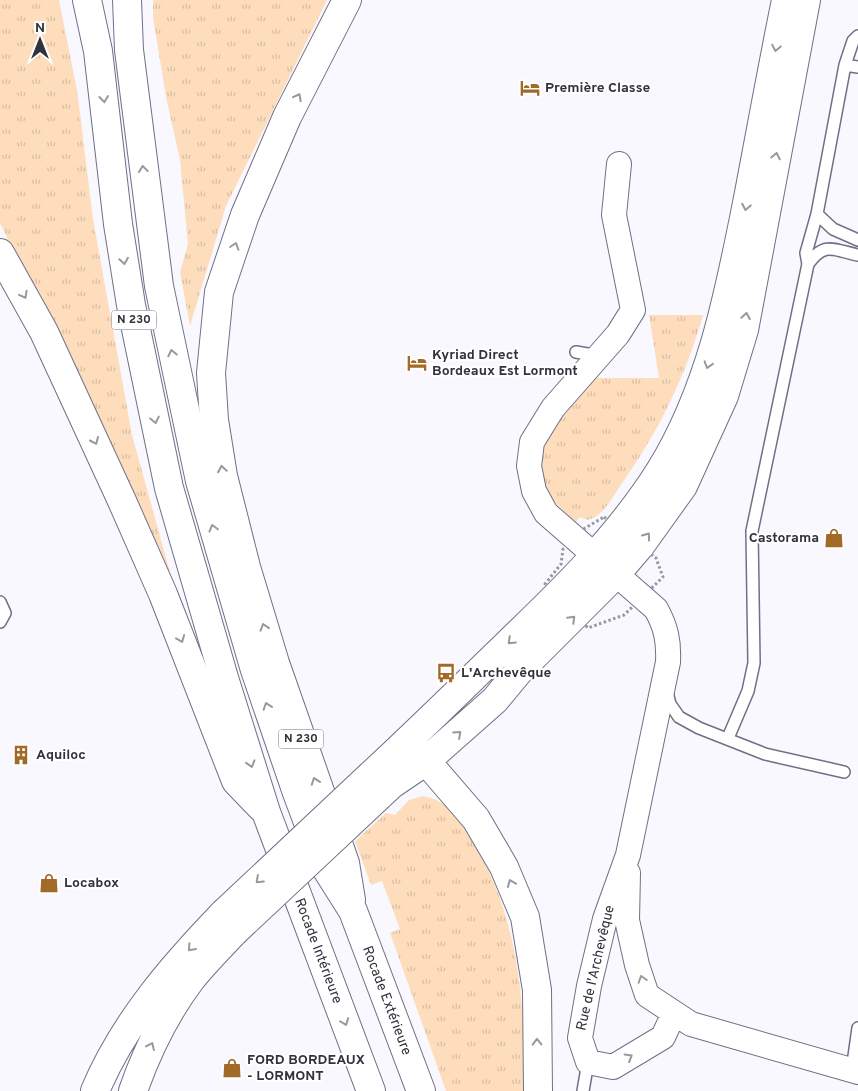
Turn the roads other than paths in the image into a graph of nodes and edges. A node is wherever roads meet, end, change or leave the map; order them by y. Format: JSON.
{"nodes":[{"id":1,"x":87,"y":0,"type":"edge"},
{"id":2,"x":127,"y":0,"type":"edge"},
{"id":3,"x":347,"y":0,"type":"edge"},
{"id":4,"x":786,"y":0,"type":"edge"},
{"id":5,"x":806,"y":0,"type":"edge"},
{"id":6,"x":858,"y":36,"type":"edge"},
{"id":7,"x":845,"y":65,"type":"junction"},
{"id":8,"x":858,"y":67,"type":"edge"},
{"id":9,"x":618,"y":164,"type":"dead end"},
{"id":10,"x":817,"y":214,"type":"junction"},
{"id":11,"x":858,"y":240,"type":"edge"},
{"id":12,"x":0,"y":253,"type":"edge"},
{"id":13,"x":858,"y":255,"type":"edge"},
{"id":14,"x":808,"y":264,"type":"junction"},
{"id":15,"x":595,"y":556,"type":"junction"},
{"id":16,"x":616,"y":574,"type":"junction"},
{"id":17,"x":0,"y":602,"type":"edge"},
{"id":18,"x":0,"y":622,"type":"edge"},
{"id":19,"x":664,"y":682,"type":"junction"},
{"id":20,"x":728,"y":738,"type":"junction"},
{"id":21,"x":426,"y":761,"type":"junction"},
{"id":22,"x":844,"y":772,"type":"dead end"},
{"id":23,"x":379,"y":777,"type":"junction"},
{"id":24,"x":266,"y":812,"type":"junction"},
{"id":25,"x":628,"y":855,"type":"junction"},
{"id":26,"x":353,"y":911,"type":"junction"},
{"id":27,"x":229,"y":922,"type":"junction"},
{"id":28,"x":674,"y":1012,"type":"junction"},
{"id":29,"x":858,"y":1028,"type":"edge"},
{"id":30,"x":588,"y":1062,"type":"junction"},
{"id":31,"x":855,"y":1071,"type":"edge"},
{"id":32,"x":95,"y":1091,"type":"edge"},
{"id":33,"x":133,"y":1091,"type":"edge"},
{"id":34,"x":371,"y":1091,"type":"edge"},
{"id":35,"x":421,"y":1091,"type":"edge"},
{"id":36,"x":538,"y":1091,"type":"edge"},
{"id":37,"x":583,"y":1091,"type":"edge"}],
"edges":[{"from":1,"to":24,"type":"main road","number":"N 230","one_way":true},
{"from":26,"to":2,"type":"main road","number":"N 230","one_way":true},
{"from":26,"to":3,"type":"main road","number":"N 230","one_way":true},
{"from":4,"to":15,"type":"main road","one_way":true},
{"from":16,"to":5,"type":"main road","one_way":true},
{"from":6,"to":7,"type":"lane"},
{"from":7,"to":8,"type":"lane"},
{"from":7,"to":10,"type":"lane"},
{"from":9,"to":15,"type":"street","name":"Rue de l'Archevêque"},
{"from":10,"to":11,"type":"lane"},
{"from":10,"to":14,"type":"lane"},
{"from":12,"to":24,"type":"main road","number":"N 230","one_way":true},
{"from":13,"to":14,"type":"lane"},
{"from":14,"to":20,"type":"lane"},
{"from":15,"to":16,"type":"street","name":"Rue de l'Archevêque"},
{"from":15,"to":23,"type":"main road","one_way":true},
{"from":16,"to":19,"type":"street","name":"Rue de l'Archevêque"},
{"from":21,"to":16,"type":"main road","one_way":true},
{"from":17,"to":18,"type":"lane"},
{"from":19,"to":20,"type":"lane"},
{"from":19,"to":25,"type":"street","name":"Rue de l'Archevêque"},
{"from":20,"to":22,"type":"lane"},
{"from":21,"to":23,"type":"main road"},
{"from":21,"to":23,"type":"main road"},
{"from":36,"to":21,"type":"main road","one_way":true},
{"from":23,"to":27,"type":"main road","bridge":true},
{"from":24,"to":34,"type":"main road","name":"Rocade Intérieure","number":"N 230","one_way":true},
{"from":28,"to":25,"type":"street","name":"Rue de l'Archevêque","one_way":true},
{"from":25,"to":30,"type":"street","name":"Rue de l'Archevêque"},
{"from":26,"to":35,"type":"main road","name":"Rocade Extérieure","number":"N 230"},
{"from":27,"to":32,"type":"main road","one_way":true},
{"from":33,"to":27,"type":"main road","one_way":true},
{"from":30,"to":28,"type":"street","one_way":true},
{"from":28,"to":31,"type":"street","name":"Rue de l'Archevêque"},
{"from":29,"to":31,"type":"lane"},
{"from":30,"to":37,"type":"lane"}]}
